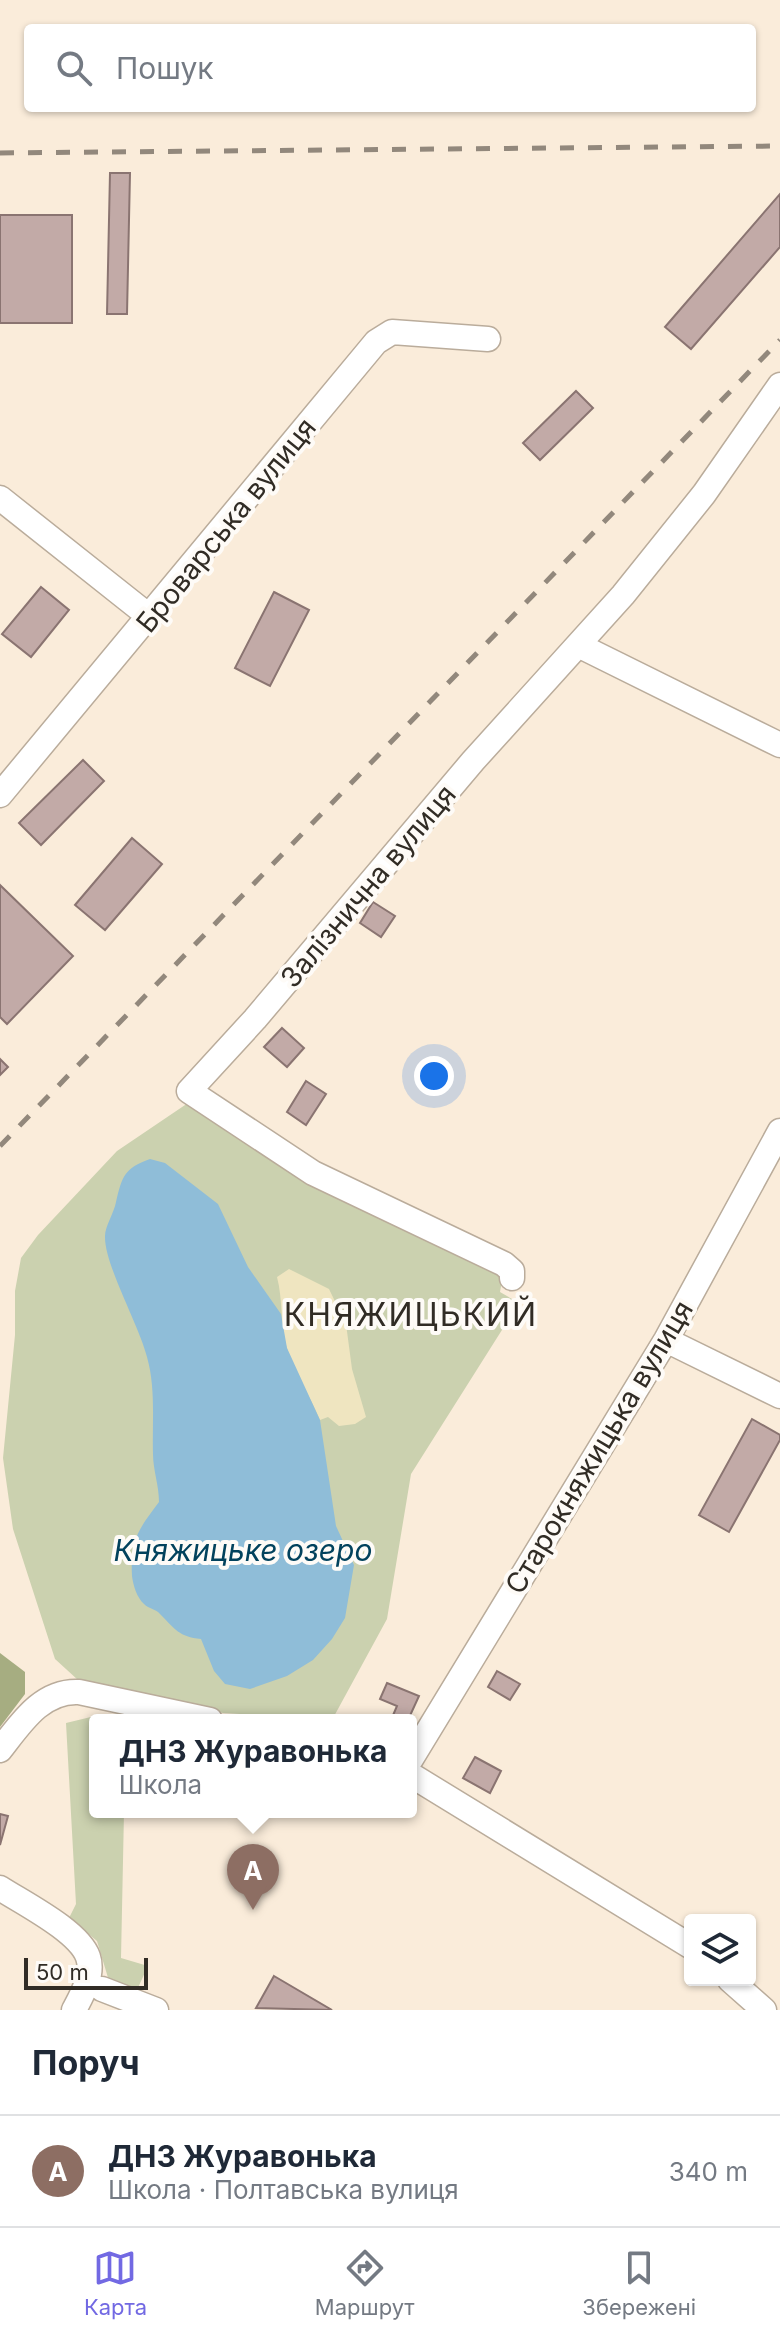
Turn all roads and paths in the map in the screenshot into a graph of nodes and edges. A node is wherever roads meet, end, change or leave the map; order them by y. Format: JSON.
{"nodes":[{"id":1,"x":488,"y":339,"type":"dead end"},
{"id":2,"x":780,"y":385,"type":"edge"},
{"id":3,"x":0,"y":498,"type":"edge"},
{"id":4,"x":150,"y":617,"type":"junction"},
{"id":5,"x":578,"y":645,"type":"junction"},
{"id":6,"x":780,"y":745,"type":"edge"},
{"id":7,"x":0,"y":795,"type":"edge"},
{"id":8,"x":780,"y":1131,"type":"edge"},
{"id":9,"x":512,"y":1278,"type":"dead end"},
{"id":10,"x":666,"y":1340,"type":"junction"},
{"id":11,"x":780,"y":1396,"type":"edge"},
{"id":12,"x":182,"y":1714,"type":"edge"},
{"id":13,"x":417,"y":1749,"type":"edge"},
{"id":14,"x":0,"y":1750,"type":"edge"},
{"id":15,"x":417,"y":1779,"type":"edge"},
{"id":16,"x":0,"y":1888,"type":"edge"},
{"id":17,"x":684,"y":1942,"type":"edge"},
{"id":18,"x":88,"y":1957,"type":"junction"},
{"id":19,"x":737,"y":1986,"type":"edge"},
{"id":20,"x":106,"y":1999,"type":"edge"},
{"id":21,"x":74,"y":2010,"type":"edge"},
{"id":22,"x":156,"y":2010,"type":"edge"},
{"id":23,"x":764,"y":2010,"type":"edge"}],
"edges":[{"from":1,"to":4,"type":"street","name":"Броварська вулиця"},
{"from":2,"to":5,"type":"street","name":"Залізнична вулиця"},
{"from":3,"to":4,"type":"street"},
{"from":4,"to":7,"type":"street","name":"Броварська вулиця"},
{"from":5,"to":6,"type":"street"},
{"from":5,"to":9,"type":"street","name":"Залізнична вулиця"},
{"from":8,"to":10,"type":"street","name":"Старокняжицька вулиця"},
{"from":10,"to":11,"type":"street"},
{"from":10,"to":13,"type":"street","name":"Старокняжицька вулиця"},
{"from":12,"to":14,"type":"street"},
{"from":15,"to":17,"type":"street"},
{"from":16,"to":18,"type":"street"},
{"from":18,"to":20,"type":"street"},
{"from":18,"to":21,"type":"street"},
{"from":19,"to":23,"type":"street"},
{"from":20,"to":22,"type":"street"}]}
